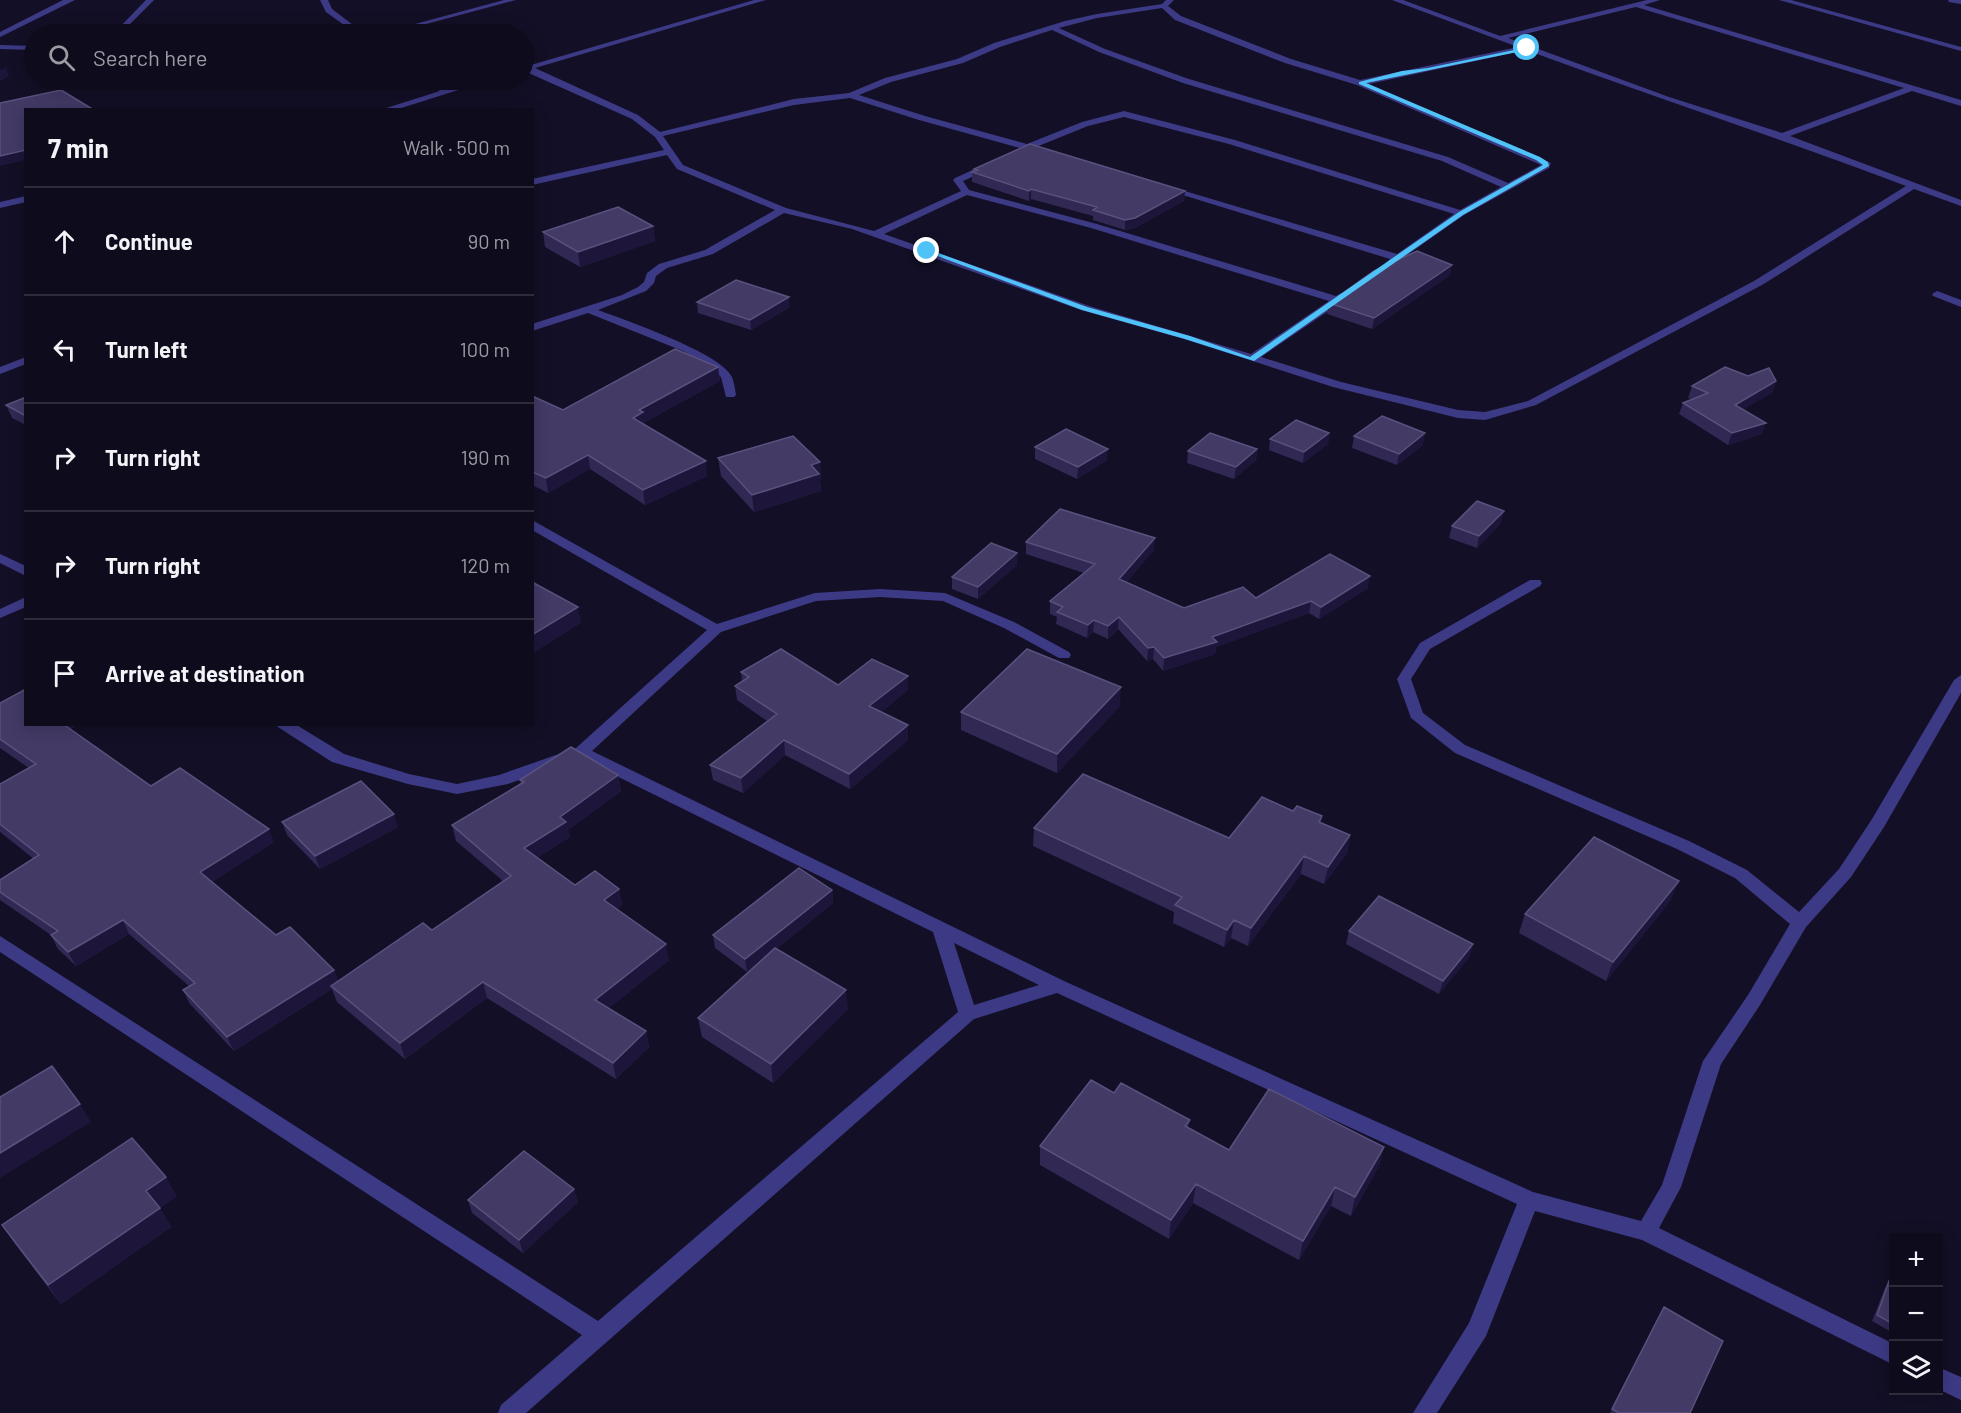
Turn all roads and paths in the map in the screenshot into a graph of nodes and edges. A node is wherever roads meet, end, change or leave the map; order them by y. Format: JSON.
{"nodes":[{"id":1,"x":41,"y":0,"type":"edge"},
{"id":2,"x":71,"y":0,"type":"edge"},
{"id":3,"x":150,"y":0,"type":"edge"},
{"id":4,"x":324,"y":0,"type":"edge"},
{"id":5,"x":512,"y":0,"type":"edge"},
{"id":6,"x":762,"y":0,"type":"edge"},
{"id":7,"x":1396,"y":0,"type":"edge"},
{"id":8,"x":1656,"y":0,"type":"edge"},
{"id":9,"x":1783,"y":0,"type":"edge"},
{"id":10,"x":1952,"y":0,"type":"edge"},
{"id":11,"x":1961,"y":2,"type":"edge"},
{"id":12,"x":60,"y":3,"type":"junction"},
{"id":13,"x":1167,"y":3,"type":"edge"},
{"id":14,"x":1636,"y":5,"type":"junction"},
{"id":15,"x":126,"y":24,"type":"edge"},
{"id":16,"x":347,"y":24,"type":"edge"},
{"id":17,"x":420,"y":24,"type":"edge"},
{"id":18,"x":1053,"y":28,"type":"junction"},
{"id":19,"x":0,"y":35,"type":"edge"},
{"id":20,"x":1500,"y":38,"type":"junction"},
{"id":21,"x":0,"y":47,"type":"edge"},
{"id":22,"x":24,"y":48,"type":"edge"},
{"id":23,"x":1527,"y":48,"type":"junction"},
{"id":24,"x":1961,"y":49,"type":"edge"},
{"id":25,"x":534,"y":65,"type":"edge"},
{"id":26,"x":534,"y":72,"type":"edge"},
{"id":27,"x":1360,"y":83,"type":"junction"},
{"id":28,"x":1912,"y":88,"type":"junction"},
{"id":29,"x":450,"y":90,"type":"edge"},
{"id":30,"x":446,"y":91,"type":"joint"},
{"id":31,"x":851,"y":95,"type":"junction"},
{"id":32,"x":1961,"y":103,"type":"edge"},
{"id":33,"x":391,"y":108,"type":"edge"},
{"id":34,"x":658,"y":135,"type":"junction"},
{"id":35,"x":1782,"y":136,"type":"junction"},
{"id":36,"x":1029,"y":147,"type":"junction"},
{"id":37,"x":668,"y":152,"type":"junction"},
{"id":38,"x":1051,"y":154,"type":"edge"},
{"id":39,"x":534,"y":182,"type":"edge"},
{"id":40,"x":1152,"y":184,"type":"edge"},
{"id":41,"x":1912,"y":186,"type":"junction"},
{"id":42,"x":1509,"y":187,"type":"junction"},
{"id":43,"x":966,"y":192,"type":"junction"},
{"id":44,"x":24,"y":199,"type":"edge"},
{"id":45,"x":1961,"y":203,"type":"edge"},
{"id":46,"x":0,"y":205,"type":"edge"},
{"id":47,"x":783,"y":210,"type":"junction"},
{"id":48,"x":1461,"y":213,"type":"junction"},
{"id":49,"x":875,"y":234,"type":"junction"},
{"id":50,"x":1398,"y":258,"type":"junction"},
{"id":51,"x":1381,"y":270,"type":"edge"},
{"id":52,"x":1355,"y":288,"type":"edge"},
{"id":53,"x":1937,"y":294,"type":"dead end"},
{"id":54,"x":1337,"y":300,"type":"junction"},
{"id":55,"x":1961,"y":304,"type":"edge"},
{"id":56,"x":590,"y":310,"type":"junction"},
{"id":57,"x":534,"y":327,"type":"edge"},
{"id":58,"x":1251,"y":359,"type":"junction"},
{"id":59,"x":24,"y":361,"type":"edge"},
{"id":60,"x":0,"y":371,"type":"edge"},
{"id":61,"x":730,"y":395,"type":"dead end"},
{"id":62,"x":534,"y":525,"type":"edge"},
{"id":63,"x":0,"y":558,"type":"edge"},
{"id":64,"x":24,"y":571,"type":"edge"},
{"id":65,"x":1535,"y":583,"type":"dead end"},
{"id":66,"x":24,"y":602,"type":"edge"},
{"id":67,"x":0,"y":614,"type":"edge"},
{"id":68,"x":716,"y":629,"type":"junction"},
{"id":69,"x":1064,"y":655,"type":"dead end"},
{"id":70,"x":1961,"y":680,"type":"edge"},
{"id":71,"x":286,"y":726,"type":"edge"},
{"id":72,"x":581,"y":752,"type":"junction"},
{"id":73,"x":1800,"y":922,"type":"junction"},
{"id":74,"x":940,"y":927,"type":"junction"},
{"id":75,"x":0,"y":943,"type":"edge"},
{"id":76,"x":1058,"y":986,"type":"junction"},
{"id":77,"x":968,"y":1014,"type":"junction"},
{"id":78,"x":1529,"y":1200,"type":"junction"},
{"id":79,"x":1646,"y":1232,"type":"junction"},
{"id":80,"x":599,"y":1334,"type":"junction"},
{"id":81,"x":1889,"y":1353,"type":"edge"},
{"id":82,"x":1943,"y":1380,"type":"edge"},
{"id":83,"x":1961,"y":1389,"type":"edge"},
{"id":84,"x":509,"y":1413,"type":"edge"},
{"id":85,"x":1424,"y":1413,"type":"edge"}],
"edges":[{"from":1,"to":12,"type":"street"},
{"from":2,"to":12,"type":"street"},
{"from":3,"to":15,"type":"street"},
{"from":4,"to":16,"type":"street"},
{"from":5,"to":17,"type":"street"},
{"from":6,"to":25,"type":"street"},
{"from":7,"to":20,"type":"street"},
{"from":8,"to":14,"type":"street"},
{"from":9,"to":24,"type":"street"},
{"from":10,"to":11,"type":"street"},
{"from":12,"to":19,"type":"street"},
{"from":13,"to":18,"type":"street"},
{"from":13,"to":27,"type":"street"},
{"from":14,"to":20,"type":"street"},
{"from":14,"to":28,"type":"street"},
{"from":18,"to":31,"type":"street"},
{"from":18,"to":42,"type":"street"},
{"from":20,"to":23,"type":"street"},
{"from":21,"to":22,"type":"street"},
{"from":23,"to":27,"type":"street"},
{"from":23,"to":35,"type":"street"},
{"from":26,"to":34,"type":"street"},
{"from":27,"to":42,"type":"street"},
{"from":28,"to":32,"type":"street"},
{"from":28,"to":35,"type":"street"},
{"from":29,"to":30,"type":"street"},
{"from":30,"to":33,"type":"street"},
{"from":31,"to":34,"type":"street"},
{"from":31,"to":36,"type":"street"},
{"from":34,"to":37,"type":"street"},
{"from":35,"to":41,"type":"street"},
{"from":36,"to":38,"type":"street"},
{"from":36,"to":43,"type":"street"},
{"from":36,"to":48,"type":"street"},
{"from":37,"to":39,"type":"street"},
{"from":37,"to":47,"type":"street"},
{"from":40,"to":50,"type":"street"},
{"from":41,"to":45,"type":"street"},
{"from":41,"to":58,"type":"street"},
{"from":42,"to":48,"type":"street"},
{"from":43,"to":49,"type":"street"},
{"from":43,"to":54,"type":"street"},
{"from":44,"to":46,"type":"street"},
{"from":47,"to":49,"type":"street"},
{"from":47,"to":56,"type":"street"},
{"from":48,"to":50,"type":"street"},
{"from":49,"to":58,"type":"street"},
{"from":50,"to":51,"type":"street"},
{"from":52,"to":54,"type":"street"},
{"from":53,"to":55,"type":"street"},
{"from":54,"to":58,"type":"street"},
{"from":56,"to":57,"type":"street"},
{"from":56,"to":61,"type":"street"},
{"from":59,"to":60,"type":"street"},
{"from":62,"to":68,"type":"street"},
{"from":63,"to":64,"type":"street"},
{"from":65,"to":73,"type":"street"},
{"from":66,"to":67,"type":"street"},
{"from":68,"to":69,"type":"street"},
{"from":68,"to":72,"type":"street"},
{"from":70,"to":73,"type":"street"},
{"from":71,"to":72,"type":"street"},
{"from":72,"to":74,"type":"street"},
{"from":73,"to":79,"type":"street"},
{"from":74,"to":76,"type":"street"},
{"from":74,"to":77,"type":"street"},
{"from":75,"to":80,"type":"street"},
{"from":76,"to":77,"type":"street"},
{"from":76,"to":78,"type":"street"},
{"from":77,"to":80,"type":"street"},
{"from":78,"to":79,"type":"street"},
{"from":78,"to":85,"type":"street"},
{"from":79,"to":81,"type":"street"},
{"from":80,"to":84,"type":"street"},
{"from":82,"to":83,"type":"street"}]}
